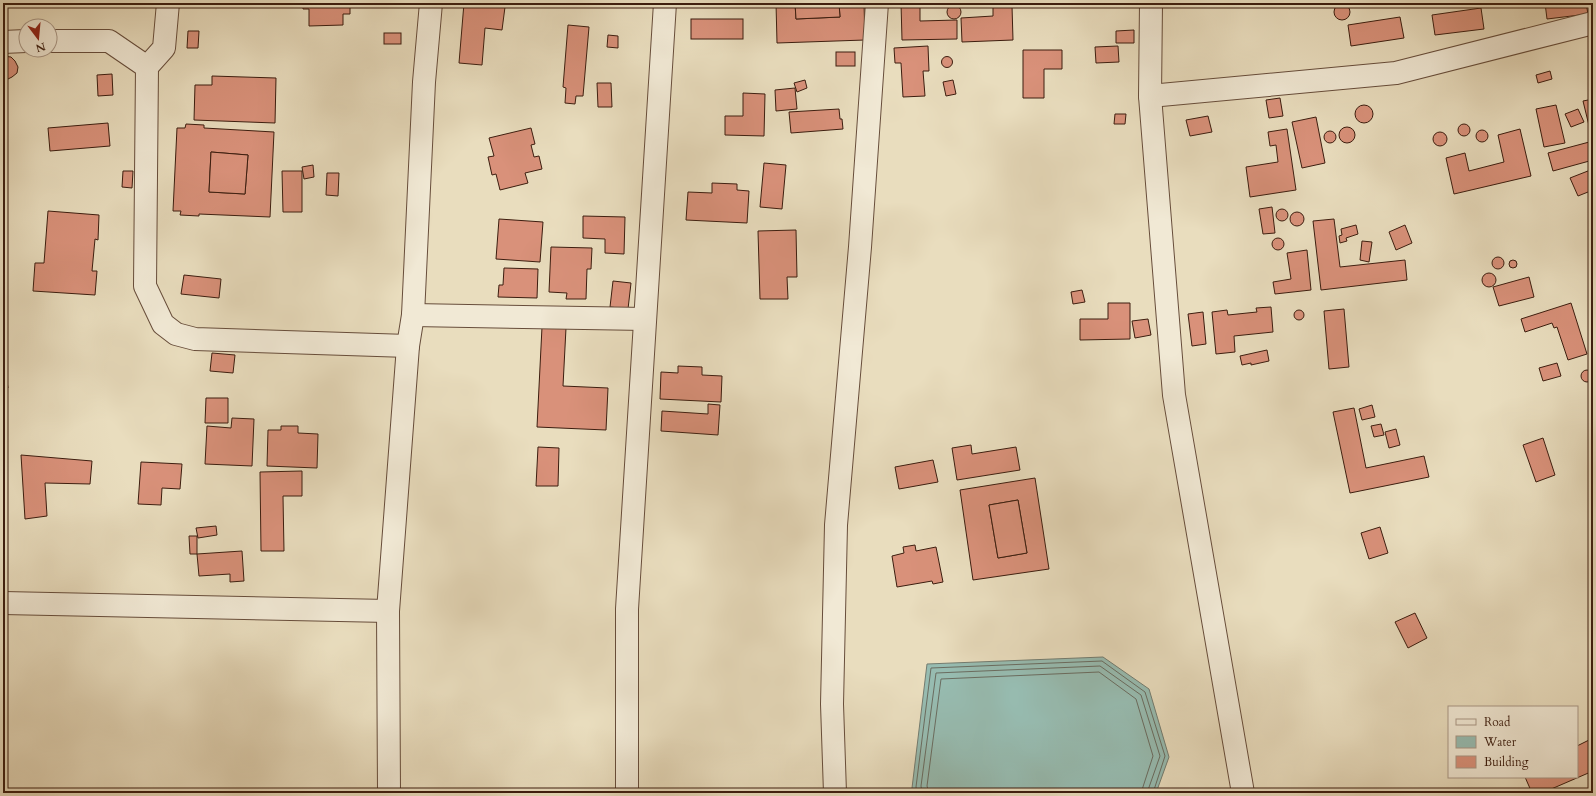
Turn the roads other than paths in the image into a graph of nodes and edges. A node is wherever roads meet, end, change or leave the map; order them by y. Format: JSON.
{"nodes":[{"id":1,"x":168,"y":3,"type":"edge"},
{"id":2,"x":431,"y":3,"type":"edge"},
{"id":3,"x":666,"y":3,"type":"edge"},
{"id":4,"x":877,"y":3,"type":"edge"},
{"id":5,"x":1151,"y":3,"type":"edge"},
{"id":6,"x":1593,"y":23,"type":"edge"},
{"id":7,"x":18,"y":41,"type":"edge"},
{"id":8,"x":58,"y":41,"type":"edge"},
{"id":9,"x":3,"y":42,"type":"edge"},
{"id":10,"x":147,"y":67,"type":"junction"},
{"id":11,"x":1150,"y":96,"type":"junction"},
{"id":12,"x":413,"y":315,"type":"junction"},
{"id":13,"x":645,"y":319,"type":"junction"},
{"id":14,"x":408,"y":346,"type":"junction"},
{"id":15,"x":3,"y":603,"type":"edge"},
{"id":16,"x":388,"y":611,"type":"junction"},
{"id":17,"x":389,"y":793,"type":"edge"},
{"id":18,"x":627,"y":793,"type":"edge"},
{"id":19,"x":835,"y":793,"type":"edge"},
{"id":20,"x":1243,"y":793,"type":"edge"}],
"edges":[{"from":1,"to":10,"type":"street"},
{"from":2,"to":12,"type":"street"},
{"from":3,"to":13,"type":"street"},
{"from":4,"to":19,"type":"street"},
{"from":5,"to":11,"type":"street"},
{"from":6,"to":11,"type":"street"},
{"from":7,"to":9,"type":"street"},
{"from":8,"to":10,"type":"street"},
{"from":10,"to":14,"type":"street"},
{"from":11,"to":20,"type":"street"},
{"from":12,"to":13,"type":"street"},
{"from":12,"to":14,"type":"street"},
{"from":13,"to":18,"type":"street"},
{"from":14,"to":16,"type":"street"},
{"from":15,"to":16,"type":"street"},
{"from":16,"to":17,"type":"street"}]}
